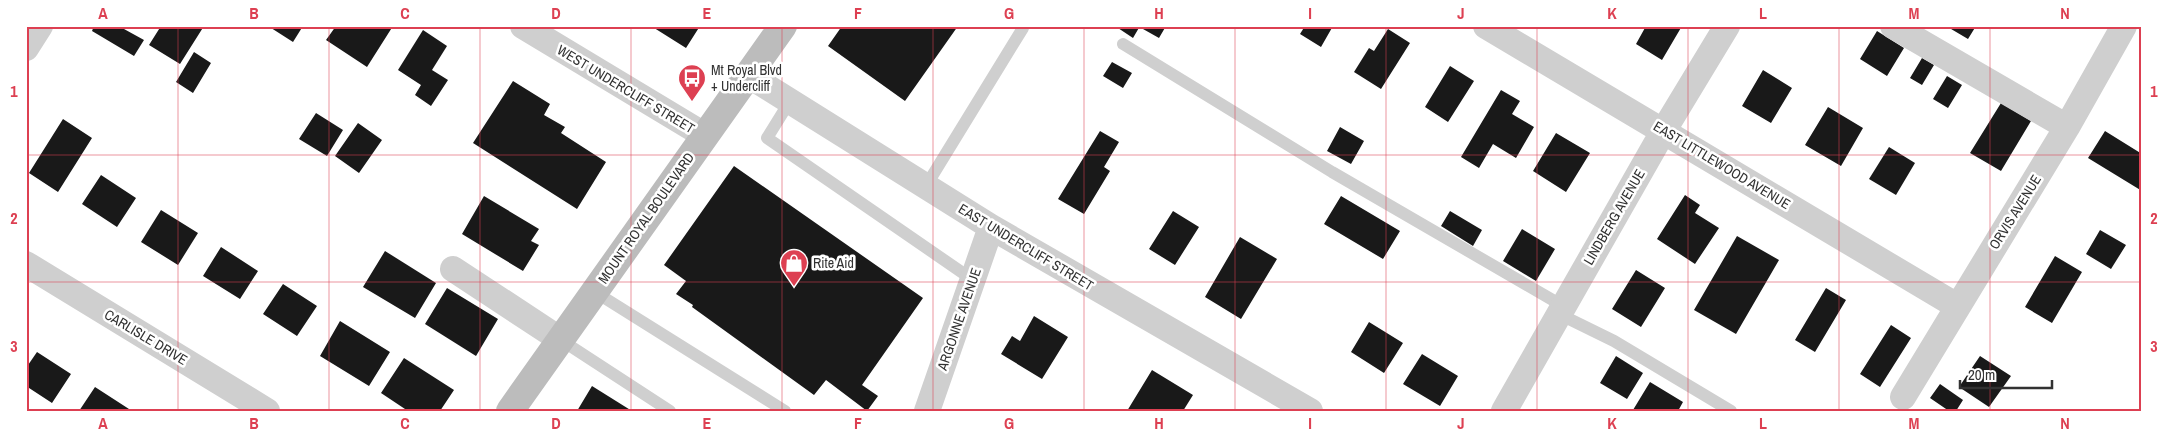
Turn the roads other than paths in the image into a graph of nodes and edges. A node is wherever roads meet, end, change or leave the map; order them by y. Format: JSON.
{"nodes":[{"id":1,"x":40,"y":26,"type":"edge"},
{"id":2,"x":523,"y":26,"type":"edge"},
{"id":3,"x":783,"y":26,"type":"edge"},
{"id":4,"x":1020,"y":26,"type":"edge"},
{"id":5,"x":1486,"y":26,"type":"edge"},
{"id":6,"x":1728,"y":26,"type":"edge"},
{"id":7,"x":1894,"y":26,"type":"edge"},
{"id":8,"x":2124,"y":26,"type":"edge"},
{"id":9,"x":1123,"y":44,"type":"dead end"},
{"id":10,"x":26,"y":48,"type":"edge"},
{"id":11,"x":748,"y":75,"type":"junction"},
{"id":12,"x":790,"y":101,"type":"junction"},
{"id":13,"x":2067,"y":127,"type":"junction"},
{"id":14,"x":1664,"y":130,"type":"junction"},
{"id":15,"x":704,"y":136,"type":"junction"},
{"id":16,"x":926,"y":186,"type":"junction"},
{"id":17,"x":991,"y":227,"type":"junction"},
{"id":18,"x":26,"y":264,"type":"edge"},
{"id":19,"x":453,"y":269,"type":"dead end"},
{"id":20,"x":973,"y":280,"type":"junction"},
{"id":21,"x":594,"y":292,"type":"junction"},
{"id":22,"x":1958,"y":306,"type":"junction"},
{"id":23,"x":1561,"y":310,"type":"junction"},
{"id":24,"x":561,"y":340,"type":"junction"},
{"id":25,"x":1903,"y":397,"type":"dead end"},
{"id":26,"x":267,"y":411,"type":"edge"},
{"id":27,"x":510,"y":411,"type":"edge"},
{"id":28,"x":670,"y":411,"type":"edge"},
{"id":29,"x":785,"y":411,"type":"edge"},
{"id":30,"x":927,"y":411,"type":"edge"},
{"id":31,"x":1310,"y":411,"type":"edge"},
{"id":32,"x":1504,"y":411,"type":"edge"},
{"id":33,"x":1731,"y":411,"type":"edge"}],
"edges":[{"from":1,"to":10,"type":"street"},
{"from":2,"to":15,"type":"street","name":"WEST UNDERCLIFF STREET"},
{"from":3,"to":11,"type":"main road","name":"MOUNT ROYAL BOULEVARD"},
{"from":4,"to":16,"type":"lane"},
{"from":5,"to":14,"type":"street","name":"EAST LITTLEWOOD AVENUE"},
{"from":6,"to":14,"type":"street","name":"LINDBERG AVENUE"},
{"from":7,"to":13,"type":"street"},
{"from":8,"to":13,"type":"street","name":"ORVIS AVENUE"},
{"from":9,"to":23,"type":"lane"},
{"from":11,"to":12,"type":"street","name":"EAST UNDERCLIFF STREET"},
{"from":11,"to":15,"type":"main road","name":"MOUNT ROYAL BOULEVARD"},
{"from":12,"to":16,"type":"street","name":"EAST UNDERCLIFF STREET"},
{"from":12,"to":20,"type":"lane"},
{"from":13,"to":22,"type":"street","name":"ORVIS AVENUE"},
{"from":14,"to":22,"type":"street","name":"EAST LITTLEWOOD AVENUE"},
{"from":14,"to":23,"type":"street","name":"LINDBERG AVENUE"},
{"from":15,"to":21,"type":"main road","name":"MOUNT ROYAL BOULEVARD"},
{"from":16,"to":17,"type":"street","name":"EAST UNDERCLIFF STREET"},
{"from":17,"to":20,"type":"street","name":"ARGONNE AVENUE"},
{"from":17,"to":31,"type":"street","name":"EAST UNDERCLIFF STREET"},
{"from":18,"to":26,"type":"street","name":"CARLISLE DRIVE"},
{"from":19,"to":24,"type":"street"},
{"from":20,"to":30,"type":"street","name":"ARGONNE AVENUE"},
{"from":21,"to":24,"type":"main road","name":"MOUNT ROYAL BOULEVARD"},
{"from":21,"to":29,"type":"lane"},
{"from":22,"to":25,"type":"street","name":"ORVIS AVENUE"},
{"from":23,"to":32,"type":"street","name":"LINDBERG AVENUE"},
{"from":23,"to":33,"type":"lane"},
{"from":24,"to":27,"type":"main road","name":"MOUNT ROYAL BOULEVARD"},
{"from":24,"to":28,"type":"lane"}]}
